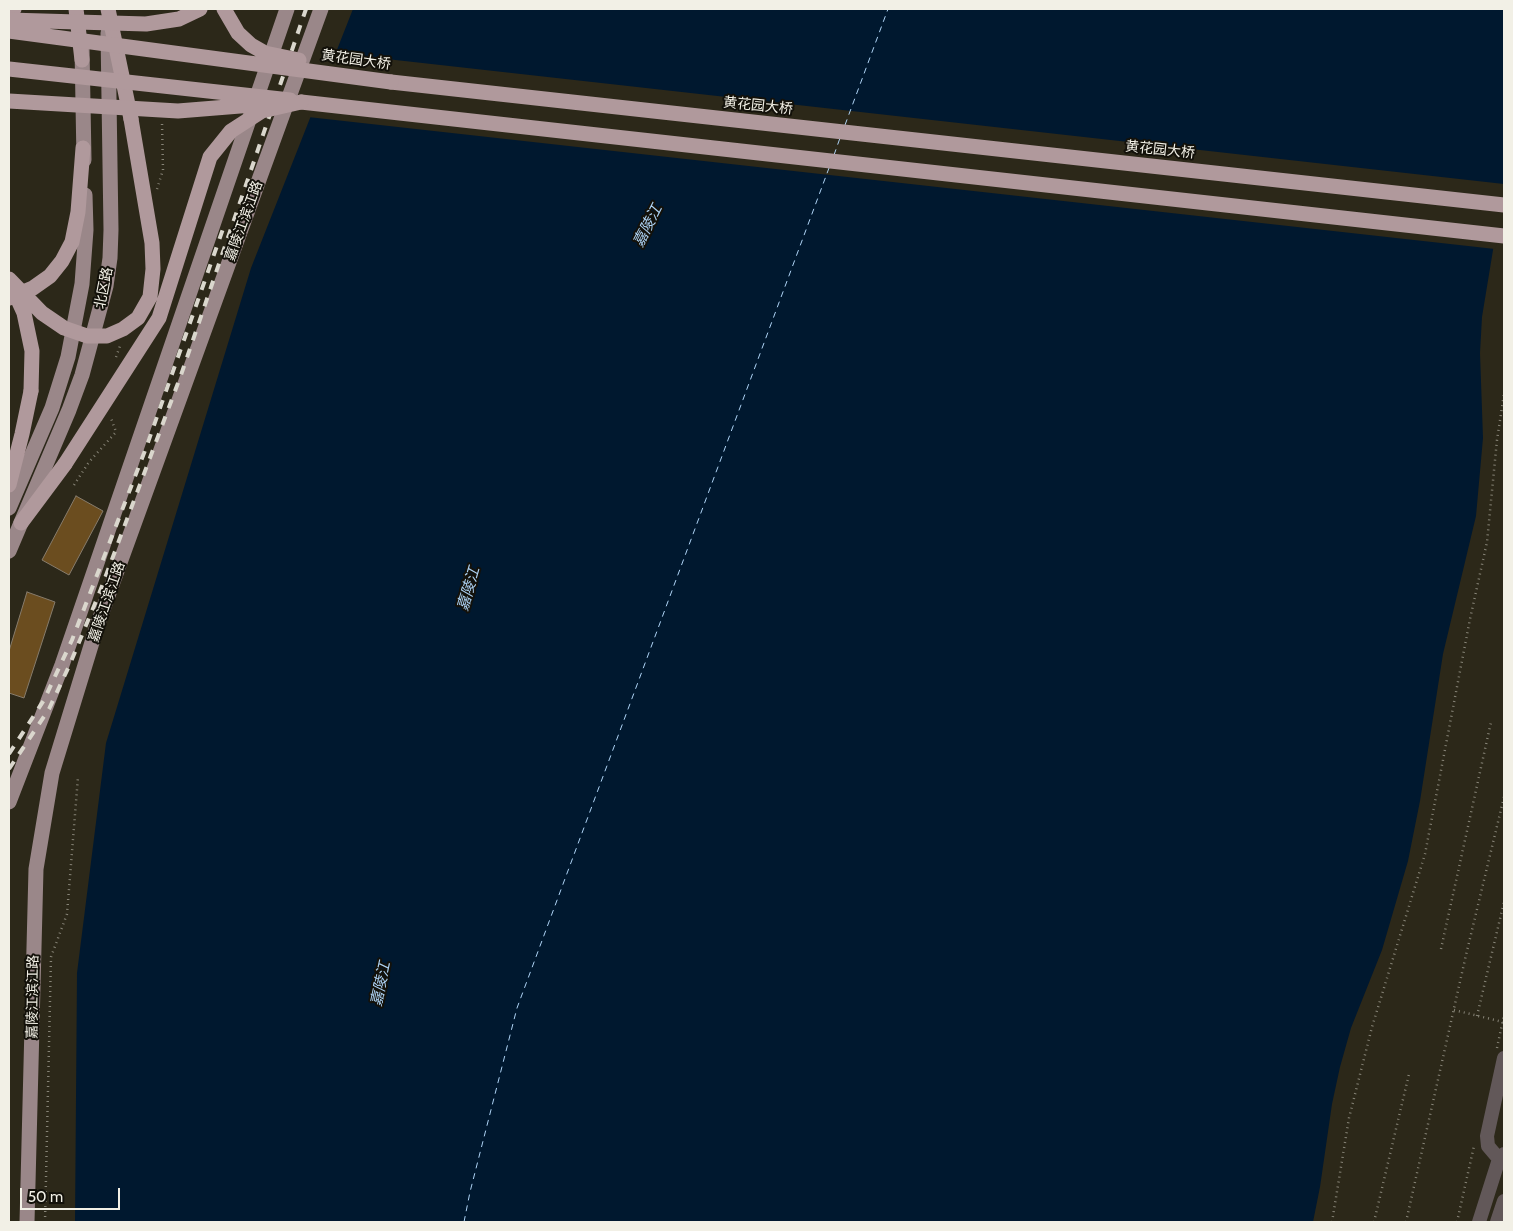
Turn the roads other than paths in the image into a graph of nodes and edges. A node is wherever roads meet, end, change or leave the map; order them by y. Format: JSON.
{"nodes":[{"id":1,"x":76,"y":9,"type":"edge"},
{"id":2,"x":81,"y":9,"type":"edge"},
{"id":3,"x":108,"y":9,"type":"edge"},
{"id":4,"x":200,"y":9,"type":"edge"},
{"id":5,"x":224,"y":9,"type":"edge"},
{"id":6,"x":287,"y":9,"type":"edge"},
{"id":7,"x":321,"y":9,"type":"edge"},
{"id":8,"x":11,"y":13,"type":"edge"},
{"id":9,"x":9,"y":30,"type":"edge"},
{"id":10,"x":82,"y":60,"type":"junction"},
{"id":11,"x":9,"y":69,"type":"edge"},
{"id":12,"x":391,"y":82,"type":"junction"},
{"id":13,"x":9,"y":101,"type":"edge"},
{"id":14,"x":301,"y":102,"type":"junction"},
{"id":15,"x":83,"y":148,"type":"junction"},
{"id":16,"x":1504,"y":205,"type":"edge"},
{"id":17,"x":1504,"y":236,"type":"edge"},
{"id":18,"x":9,"y":280,"type":"edge"},
{"id":19,"x":9,"y":298,"type":"edge"},
{"id":20,"x":77,"y":310,"type":"junction"},
{"id":21,"x":91,"y":342,"type":"junction"},
{"id":22,"x":9,"y":485,"type":"edge"},
{"id":23,"x":9,"y":508,"type":"edge"},
{"id":24,"x":21,"y":523,"type":"junction"},
{"id":25,"x":9,"y":551,"type":"edge"},
{"id":26,"x":9,"y":802,"type":"edge"},
{"id":27,"x":1504,"y":1058,"type":"edge"},
{"id":28,"x":1502,"y":1156,"type":"edge"},
{"id":29,"x":1504,"y":1201,"type":"edge"},
{"id":30,"x":27,"y":1222,"type":"edge"},
{"id":31,"x":1479,"y":1222,"type":"edge"},
{"id":32,"x":1497,"y":1222,"type":"edge"}],
"edges":[{"from":1,"to":10,"type":"highway"},
{"from":2,"to":10,"type":"main road","name":"北区路"},
{"from":3,"to":18,"type":"highway","bridge":true},
{"from":3,"to":21,"type":"main road","name":"北区路"},
{"from":4,"to":8,"type":"highway","bridge":true},
{"from":5,"to":12,"type":"highway","bridge":true},
{"from":6,"to":26,"type":"main road","name":"嘉陵江滨江路"},
{"from":7,"to":30,"type":"main road","name":"嘉陵江滨江路"},
{"from":9,"to":12,"type":"highway","name":"黄花园大桥","bridge":true},
{"from":10,"to":15,"type":"main road","name":"北区路"},
{"from":11,"to":14,"type":"highway","bridge":true},
{"from":12,"to":16,"type":"highway","name":"黄花园大桥"},
{"from":13,"to":14,"type":"highway","bridge":true},
{"from":14,"to":17,"type":"highway"},
{"from":14,"to":24,"type":"highway","bridge":true},
{"from":15,"to":19,"type":"highway"},
{"from":15,"to":20,"type":"main road","name":"北区路"},
{"from":18,"to":22,"type":"highway","bridge":true},
{"from":20,"to":21,"type":"main road"},
{"from":20,"to":23,"type":"main road","name":"北区路"},
{"from":21,"to":24,"type":"main road","name":"北区路"},
{"from":24,"to":25,"type":"main road","name":"北区路"},
{"from":27,"to":28,"type":"street"},
{"from":28,"to":31,"type":"street"},
{"from":29,"to":32,"type":"street"}]}
